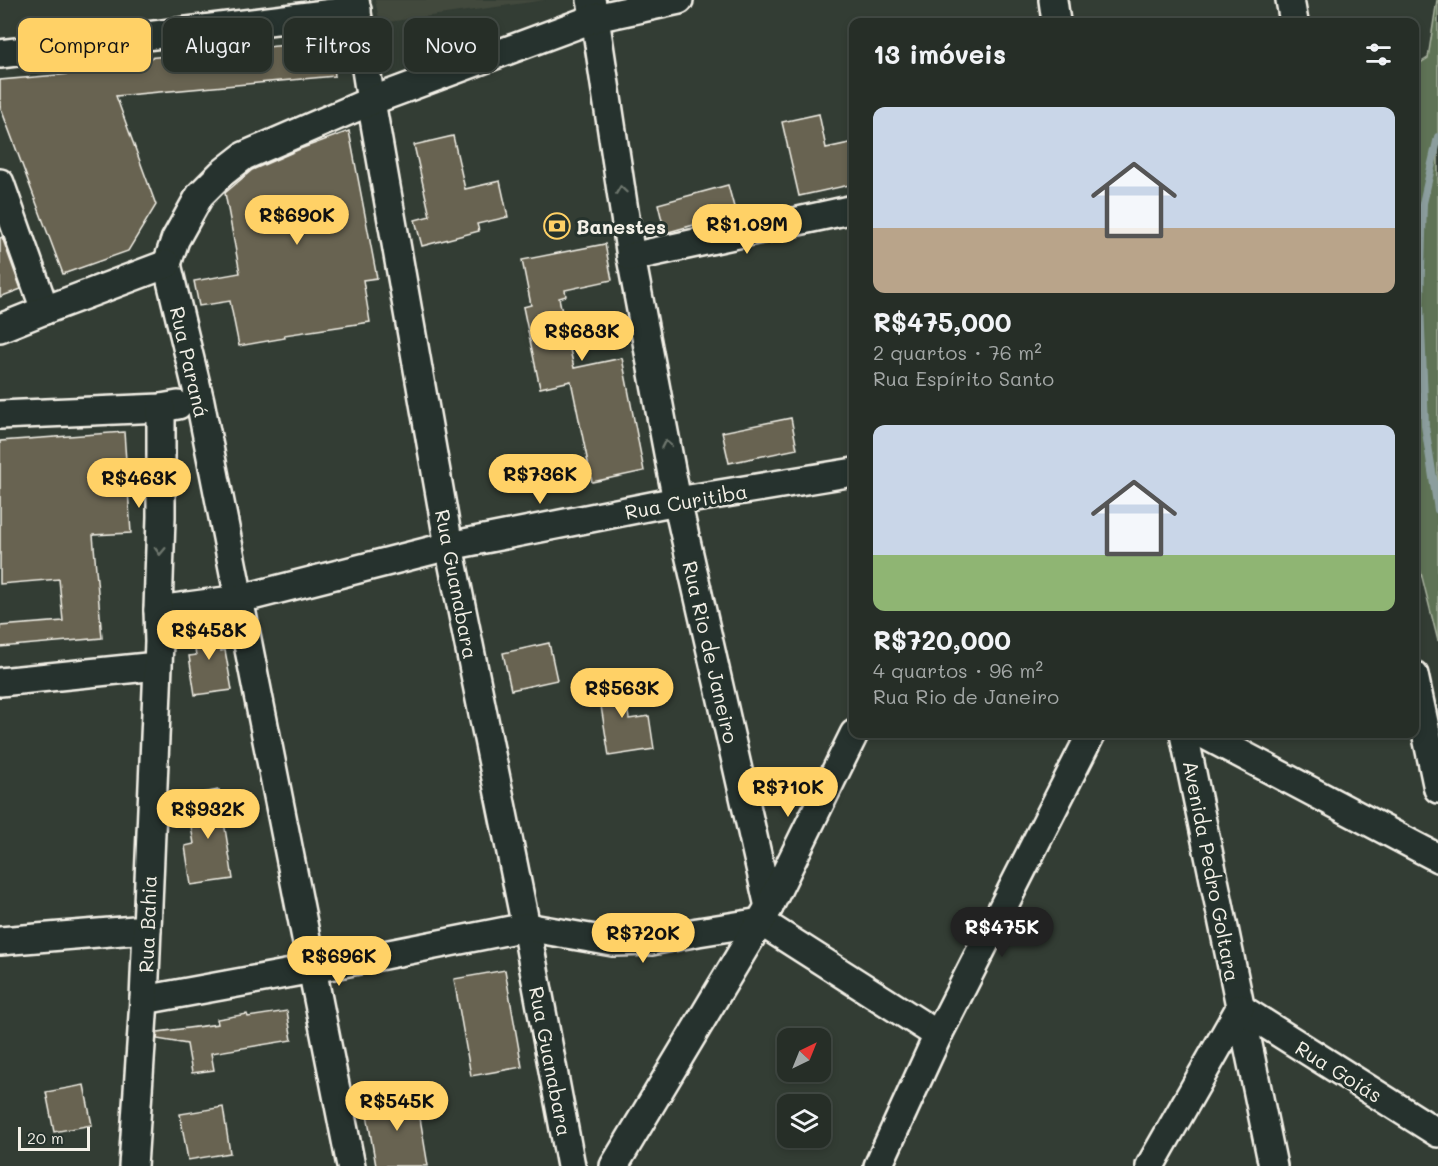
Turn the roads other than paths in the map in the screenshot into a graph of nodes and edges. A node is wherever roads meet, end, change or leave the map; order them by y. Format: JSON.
{"nodes":[{"id":1,"x":678,"y":0,"type":"edge"},
{"id":2,"x":1053,"y":0,"type":"edge"},
{"id":3,"x":1290,"y":0,"type":"edge"},
{"id":4,"x":356,"y":5,"type":"edge"},
{"id":5,"x":593,"y":9,"type":"edge"},
{"id":6,"x":1055,"y":18,"type":"edge"},
{"id":7,"x":1293,"y":18,"type":"edge"},
{"id":8,"x":0,"y":54,"type":"edge"},
{"id":9,"x":371,"y":101,"type":"junction"},
{"id":10,"x":0,"y":183,"type":"edge"},
{"id":11,"x":849,"y":210,"type":"edge"},
{"id":12,"x":631,"y":257,"type":"junction"},
{"id":13,"x":167,"y":264,"type":"junction"},
{"id":14,"x":45,"y":310,"type":"junction"},
{"id":15,"x":0,"y":328,"type":"edge"},
{"id":16,"x":200,"y":401,"type":"junction"},
{"id":17,"x":161,"y":408,"type":"junction"},
{"id":18,"x":0,"y":416,"type":"edge"},
{"id":19,"x":849,"y":473,"type":"edge"},
{"id":20,"x":677,"y":501,"type":"junction"},
{"id":21,"x":449,"y":546,"type":"junction"},
{"id":22,"x":240,"y":599,"type":"junction"},
{"id":23,"x":158,"y":610,"type":"junction"},
{"id":24,"x":157,"y":666,"type":"junction"},
{"id":25,"x":0,"y":682,"type":"edge"},
{"id":26,"x":1419,"y":699,"type":"edge"},
{"id":27,"x":852,"y":738,"type":"edge"},
{"id":28,"x":1089,"y":738,"type":"edge"},
{"id":29,"x":1185,"y":738,"type":"edge"},
{"id":30,"x":1211,"y":738,"type":"edge"},
{"id":31,"x":1438,"y":789,"type":"edge"},
{"id":32,"x":1438,"y":858,"type":"edge"},
{"id":33,"x":765,"y":915,"type":"junction"},
{"id":34,"x":526,"y":927,"type":"junction"},
{"id":35,"x":147,"y":929,"type":"junction"},
{"id":36,"x":0,"y":941,"type":"edge"},
{"id":37,"x":313,"y":969,"type":"junction"},
{"id":38,"x":144,"y":1000,"type":"junction"},
{"id":39,"x":1240,"y":1008,"type":"junction"},
{"id":40,"x":938,"y":1035,"type":"junction"},
{"id":41,"x":1438,"y":1133,"type":"edge"},
{"id":42,"x":133,"y":1166,"type":"edge"},
{"id":43,"x":351,"y":1166,"type":"edge"},
{"id":44,"x":572,"y":1166,"type":"edge"},
{"id":45,"x":614,"y":1166,"type":"edge"},
{"id":46,"x":878,"y":1166,"type":"edge"},
{"id":47,"x":1150,"y":1166,"type":"edge"},
{"id":48,"x":1273,"y":1166,"type":"edge"}],
"edges":[{"from":1,"to":5,"type":"street"},
{"from":2,"to":6,"type":"street"},
{"from":3,"to":7,"type":"street"},
{"from":4,"to":8,"type":"street"},
{"from":4,"to":9,"type":"street","name":"Rua Guanabara"},
{"from":5,"to":9,"type":"street"},
{"from":12,"to":5,"type":"street","name":"Rua Rio de Janeiro","one_way":true},
{"from":9,"to":13,"type":"street"},
{"from":9,"to":21,"type":"street","name":"Rua Guanabara"},
{"from":10,"to":14,"type":"street"},
{"from":11,"to":12,"type":"street"},
{"from":20,"to":12,"type":"street","name":"Rua Rio de Janeiro","one_way":true},
{"from":13,"to":14,"type":"street"},
{"from":13,"to":16,"type":"street","name":"Rua Paraná"},
{"from":14,"to":15,"type":"street"},
{"from":16,"to":17,"type":"street"},
{"from":16,"to":22,"type":"street","name":"Rua Paraná"},
{"from":17,"to":18,"type":"street"},
{"from":17,"to":23,"type":"street","name":"Rua Bahia","one_way":true},
{"from":19,"to":20,"type":"street","name":"Rua Curitiba"},
{"from":20,"to":21,"type":"street","name":"Rua Curitiba"},
{"from":20,"to":33,"type":"street","name":"Rua Rio de Janeiro"},
{"from":21,"to":22,"type":"street","name":"Rua Curitiba"},
{"from":21,"to":34,"type":"street","name":"Rua Guanabara"},
{"from":22,"to":23,"type":"street","name":"Rua Curitiba"},
{"from":22,"to":37,"type":"street","name":"Rua Paraná"},
{"from":23,"to":24,"type":"street","name":"Rua Bahia"},
{"from":24,"to":25,"type":"street"},
{"from":24,"to":35,"type":"street","name":"Rua Bahia"},
{"from":26,"to":31,"type":"street"},
{"from":27,"to":33,"type":"street"},
{"from":28,"to":40,"type":"street"},
{"from":29,"to":39,"type":"street","name":"Avenida Pedro Goltara"},
{"from":30,"to":32,"type":"street"},
{"from":33,"to":34,"type":"street"},
{"from":33,"to":40,"type":"street"},
{"from":33,"to":45,"type":"street"},
{"from":34,"to":37,"type":"street"},
{"from":34,"to":44,"type":"street","name":"Rua Guanabara"},
{"from":35,"to":36,"type":"street"},
{"from":35,"to":38,"type":"street","name":"Rua Bahia"},
{"from":37,"to":38,"type":"street"},
{"from":37,"to":43,"type":"street","name":"Rua Paraná"},
{"from":38,"to":42,"type":"street","name":"Rua Bahia"},
{"from":39,"to":41,"type":"street","name":"Rua Goiás"},
{"from":39,"to":47,"type":"street"},
{"from":39,"to":48,"type":"street","name":"Avenida Pedro Goltara"},
{"from":40,"to":46,"type":"street"}]}
